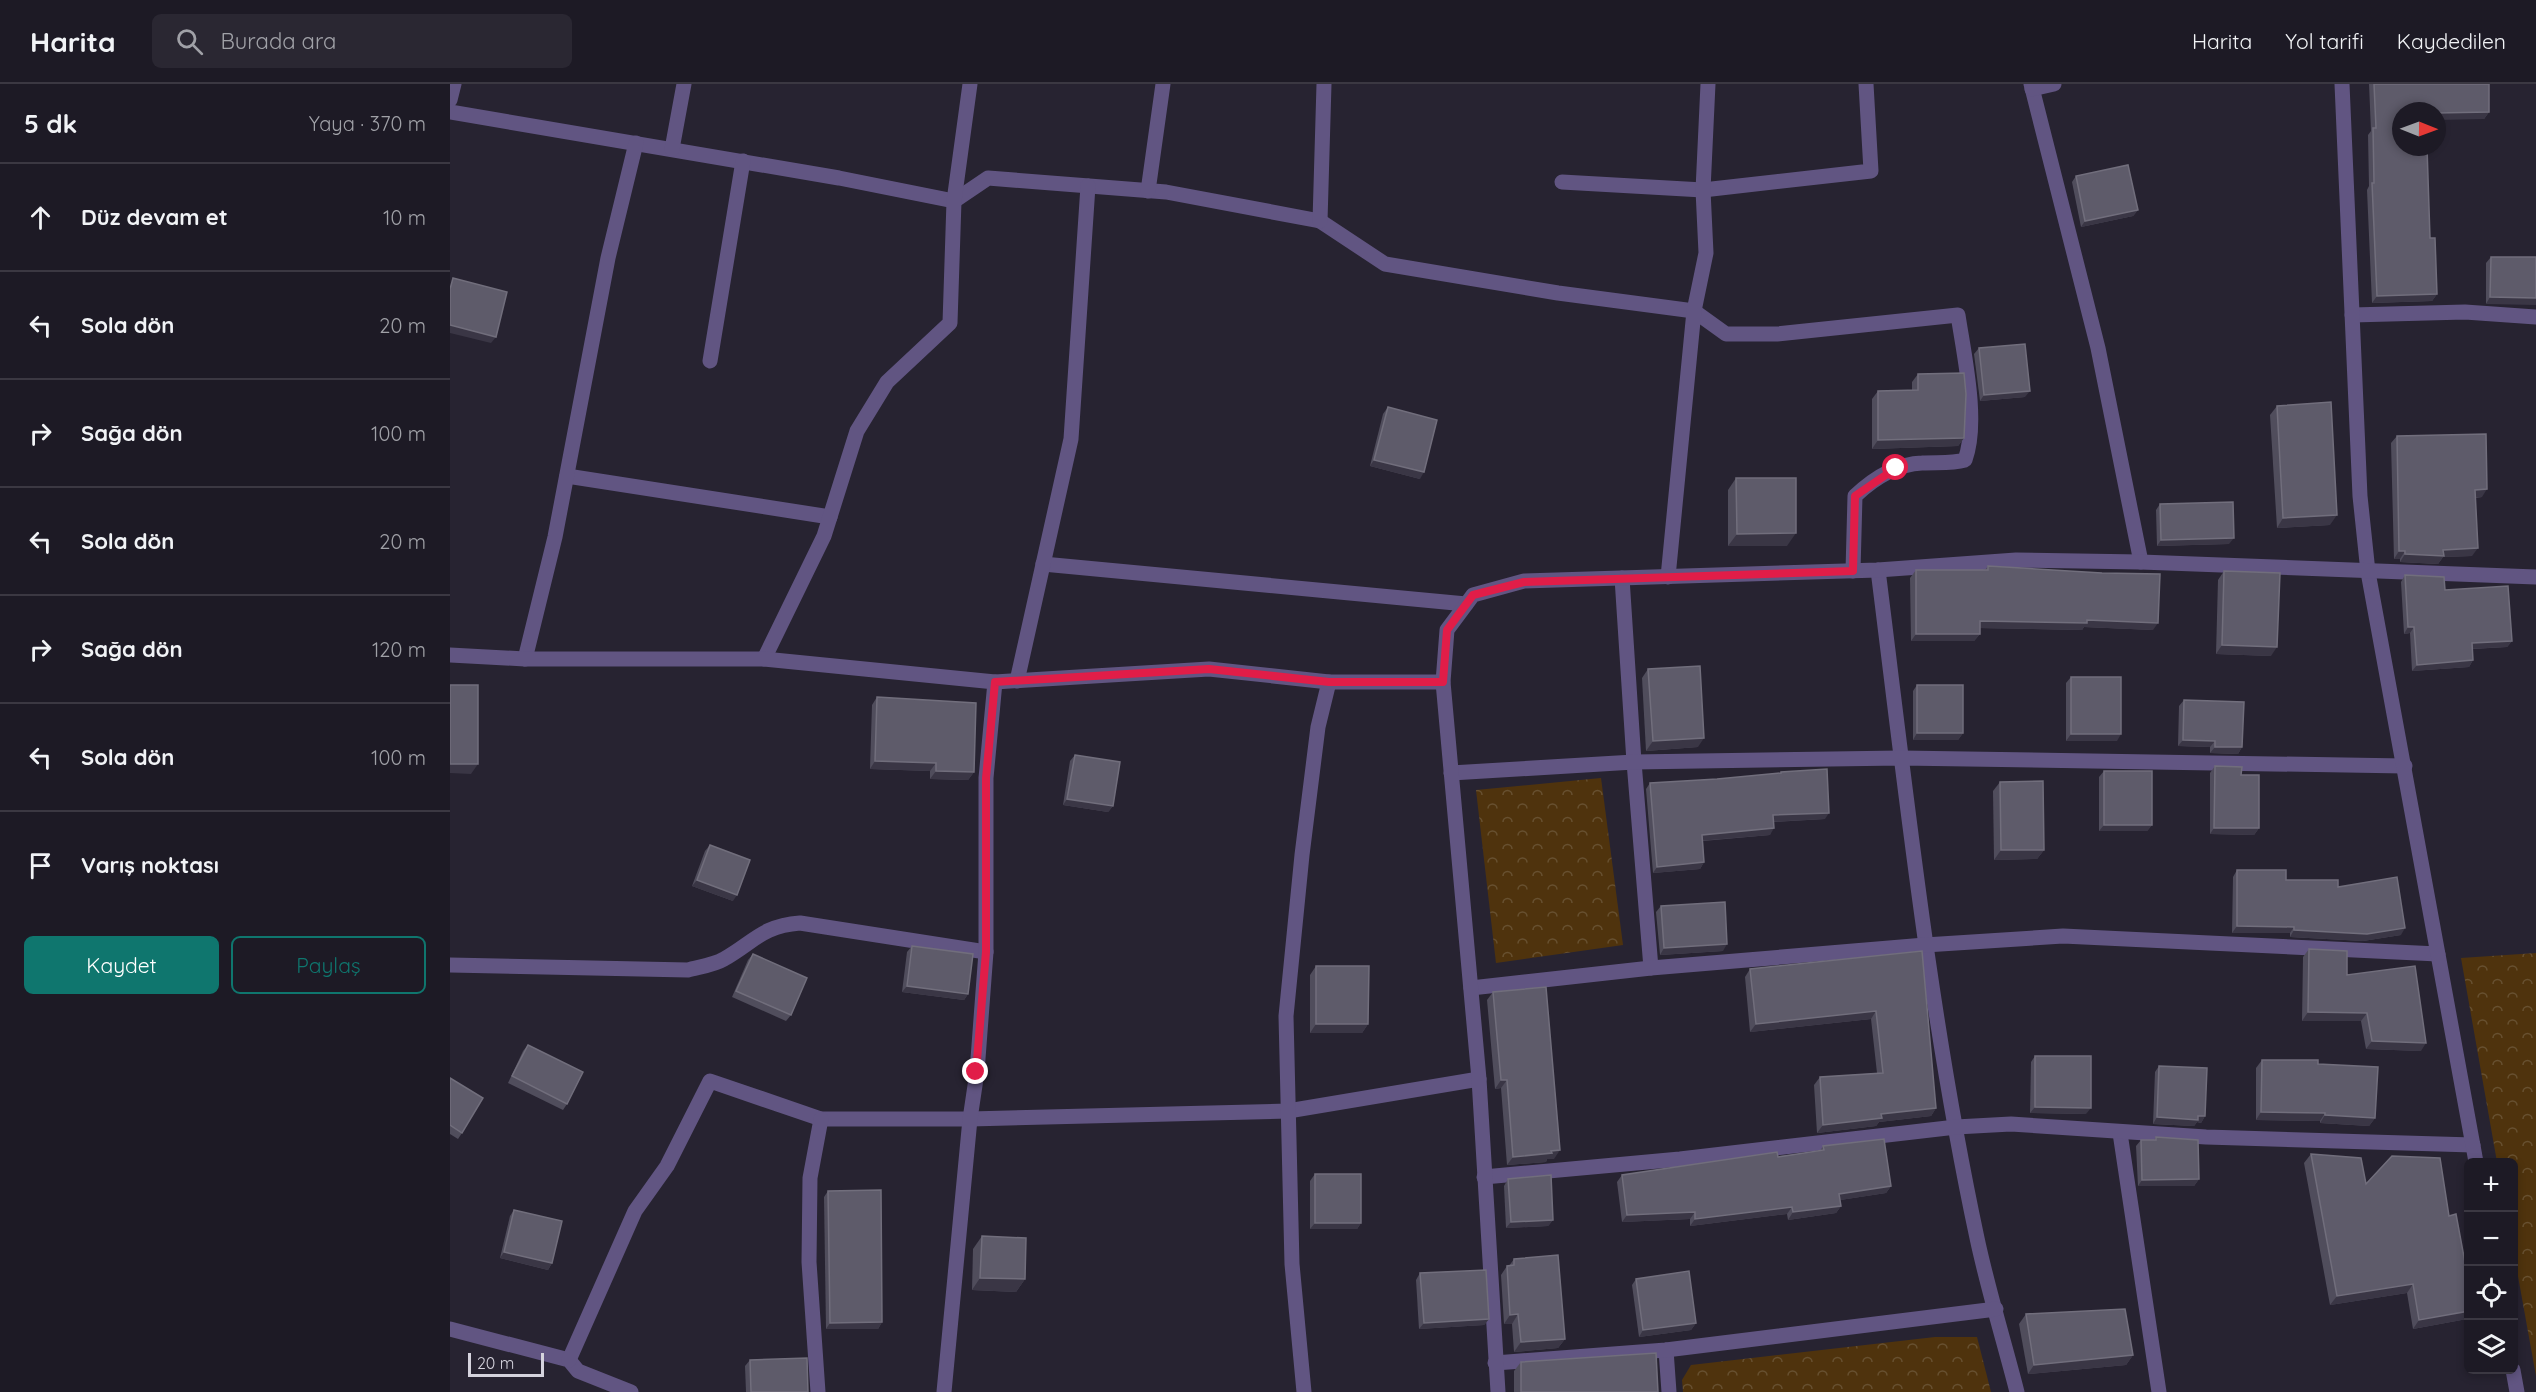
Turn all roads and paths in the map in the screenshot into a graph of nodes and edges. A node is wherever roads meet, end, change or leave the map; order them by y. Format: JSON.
{"nodes":[{"id":1,"x":454,"y":84,"type":"edge"},
{"id":2,"x":684,"y":84,"type":"edge"},
{"id":3,"x":970,"y":84,"type":"edge"},
{"id":4,"x":1163,"y":84,"type":"edge"},
{"id":5,"x":1324,"y":84,"type":"edge"},
{"id":6,"x":1708,"y":84,"type":"edge"},
{"id":7,"x":1866,"y":84,"type":"edge"},
{"id":8,"x":2054,"y":84,"type":"edge"},
{"id":9,"x":2342,"y":84,"type":"edge"},
{"id":10,"x":2032,"y":87,"type":"edge"},
{"id":11,"x":450,"y":100,"type":"edge"},
{"id":12,"x":450,"y":112,"type":"edge"},
{"id":13,"x":636,"y":143,"type":"junction"},
{"id":14,"x":672,"y":149,"type":"junction"},
{"id":15,"x":743,"y":161,"type":"junction"},
{"id":16,"x":1562,"y":182,"type":"dead end"},
{"id":17,"x":1088,"y":186,"type":"junction"},
{"id":18,"x":1703,"y":190,"type":"junction"},
{"id":19,"x":1148,"y":191,"type":"junction"},
{"id":20,"x":954,"y":201,"type":"junction"},
{"id":21,"x":1320,"y":221,"type":"junction"},
{"id":22,"x":1694,"y":311,"type":"junction"},
{"id":23,"x":2352,"y":315,"type":"junction"},
{"id":24,"x":2536,"y":316,"type":"edge"},
{"id":25,"x":710,"y":361,"type":"dead end"},
{"id":26,"x":567,"y":476,"type":"junction"},
{"id":27,"x":830,"y":517,"type":"junction"},
{"id":28,"x":2141,"y":562,"type":"junction"},
{"id":29,"x":1043,"y":564,"type":"junction"},
{"id":30,"x":1878,"y":570,"type":"junction"},
{"id":31,"x":1853,"y":571,"type":"junction"},
{"id":32,"x":2368,"y":572,"type":"junction"},
{"id":33,"x":1668,"y":577,"type":"junction"},
{"id":34,"x":2536,"y":577,"type":"edge"},
{"id":35,"x":1622,"y":578,"type":"junction"},
{"id":36,"x":1467,"y":604,"type":"junction"},
{"id":37,"x":450,"y":655,"type":"edge"},
{"id":38,"x":525,"y":659,"type":"junction"},
{"id":39,"x":764,"y":659,"type":"junction"},
{"id":40,"x":1017,"y":681,"type":"junction"},
{"id":41,"x":995,"y":682,"type":"junction"},
{"id":42,"x":1329,"y":682,"type":"junction"},
{"id":43,"x":1443,"y":682,"type":"junction"},
{"id":44,"x":1901,"y":758,"type":"junction"},
{"id":45,"x":1634,"y":762,"type":"junction"},
{"id":46,"x":2405,"y":766,"type":"junction"},
{"id":47,"x":1451,"y":773,"type":"junction"},
{"id":48,"x":1925,"y":945,"type":"junction"},
{"id":49,"x":986,"y":952,"type":"junction"},
{"id":50,"x":2438,"y":954,"type":"junction"},
{"id":51,"x":450,"y":965,"type":"edge"},
{"id":52,"x":1651,"y":968,"type":"junction"},
{"id":53,"x":1471,"y":988,"type":"junction"},
{"id":54,"x":1479,"y":1079,"type":"junction"},
{"id":55,"x":1288,"y":1111,"type":"junction"},
{"id":56,"x":821,"y":1119,"type":"junction"},
{"id":57,"x":970,"y":1119,"type":"junction"},
{"id":58,"x":1956,"y":1127,"type":"junction"},
{"id":59,"x":2120,"y":1133,"type":"junction"},
{"id":60,"x":2473,"y":1145,"type":"junction"},
{"id":61,"x":2475,"y":1158,"type":"edge"},
{"id":62,"x":1484,"y":1177,"type":"junction"},
{"id":63,"x":1996,"y":1309,"type":"junction"},
{"id":64,"x":450,"y":1329,"type":"edge"},
{"id":65,"x":1666,"y":1350,"type":"junction"},
{"id":66,"x":569,"y":1360,"type":"junction"},
{"id":67,"x":1495,"y":1363,"type":"junction"},
{"id":68,"x":2513,"y":1374,"type":"edge"},
{"id":69,"x":631,"y":1392,"type":"edge"},
{"id":70,"x":818,"y":1392,"type":"edge"},
{"id":71,"x":944,"y":1392,"type":"edge"},
{"id":72,"x":1304,"y":1392,"type":"edge"},
{"id":73,"x":1498,"y":1392,"type":"edge"},
{"id":74,"x":1669,"y":1392,"type":"edge"},
{"id":75,"x":2017,"y":1392,"type":"edge"},
{"id":76,"x":2159,"y":1392,"type":"edge"},
{"id":77,"x":2517,"y":1392,"type":"edge"}],
"edges":[{"from":1,"to":11,"type":"street"},
{"from":2,"to":14,"type":"street"},
{"from":3,"to":20,"type":"street"},
{"from":4,"to":19,"type":"street"},
{"from":5,"to":21,"type":"street"},
{"from":6,"to":18,"type":"street"},
{"from":7,"to":18,"type":"street"},
{"from":8,"to":10,"type":"street"},
{"from":9,"to":23,"type":"street"},
{"from":10,"to":28,"type":"street"},
{"from":12,"to":13,"type":"street"},
{"from":13,"to":14,"type":"street"},
{"from":13,"to":26,"type":"street"},
{"from":14,"to":15,"type":"street"},
{"from":15,"to":20,"type":"street"},
{"from":15,"to":25,"type":"street"},
{"from":16,"to":18,"type":"street"},
{"from":17,"to":19,"type":"street"},
{"from":17,"to":20,"type":"street"},
{"from":17,"to":29,"type":"street"},
{"from":18,"to":22,"type":"street"},
{"from":19,"to":21,"type":"street"},
{"from":20,"to":27,"type":"street"},
{"from":21,"to":22,"type":"street"},
{"from":22,"to":31,"type":"street"},
{"from":22,"to":33,"type":"street"},
{"from":23,"to":24,"type":"street"},
{"from":23,"to":32,"type":"street"},
{"from":26,"to":27,"type":"street"},
{"from":26,"to":38,"type":"street"},
{"from":27,"to":39,"type":"street"},
{"from":28,"to":30,"type":"street"},
{"from":28,"to":32,"type":"street"},
{"from":29,"to":36,"type":"street"},
{"from":29,"to":40,"type":"street"},
{"from":30,"to":31,"type":"street"},
{"from":30,"to":44,"type":"street"},
{"from":31,"to":33,"type":"street"},
{"from":32,"to":34,"type":"street"},
{"from":32,"to":46,"type":"street"},
{"from":33,"to":35,"type":"street"},
{"from":35,"to":36,"type":"street"},
{"from":35,"to":45,"type":"street"},
{"from":36,"to":43,"type":"street"},
{"from":37,"to":38,"type":"street"},
{"from":38,"to":39,"type":"street"},
{"from":39,"to":41,"type":"street"},
{"from":40,"to":41,"type":"street"},
{"from":40,"to":42,"type":"street"},
{"from":41,"to":49,"type":"street"},
{"from":42,"to":43,"type":"street"},
{"from":42,"to":55,"type":"street"},
{"from":43,"to":47,"type":"street"},
{"from":44,"to":45,"type":"street"},
{"from":44,"to":46,"type":"street"},
{"from":44,"to":48,"type":"street"},
{"from":45,"to":47,"type":"street"},
{"from":45,"to":52,"type":"street"},
{"from":46,"to":50,"type":"street"},
{"from":47,"to":53,"type":"street"},
{"from":48,"to":50,"type":"street"},
{"from":48,"to":52,"type":"street"},
{"from":48,"to":58,"type":"street"},
{"from":49,"to":51,"type":"street"},
{"from":49,"to":57,"type":"street"},
{"from":50,"to":60,"type":"street"},
{"from":52,"to":53,"type":"street"},
{"from":53,"to":54,"type":"street"},
{"from":54,"to":55,"type":"street"},
{"from":54,"to":62,"type":"street"},
{"from":55,"to":57,"type":"street"},
{"from":55,"to":72,"type":"street"},
{"from":56,"to":57,"type":"street"},
{"from":56,"to":66,"type":"street"},
{"from":56,"to":70,"type":"street"},
{"from":57,"to":71,"type":"street"},
{"from":58,"to":59,"type":"street"},
{"from":58,"to":62,"type":"street"},
{"from":58,"to":63,"type":"street"},
{"from":59,"to":60,"type":"street"},
{"from":59,"to":76,"type":"street"},
{"from":60,"to":61,"type":"street"},
{"from":62,"to":67,"type":"street"},
{"from":63,"to":65,"type":"street"},
{"from":63,"to":75,"type":"street"},
{"from":64,"to":66,"type":"street"},
{"from":65,"to":67,"type":"street"},
{"from":65,"to":74,"type":"street"},
{"from":66,"to":69,"type":"street"},
{"from":67,"to":73,"type":"street"},
{"from":68,"to":77,"type":"street"}]}
